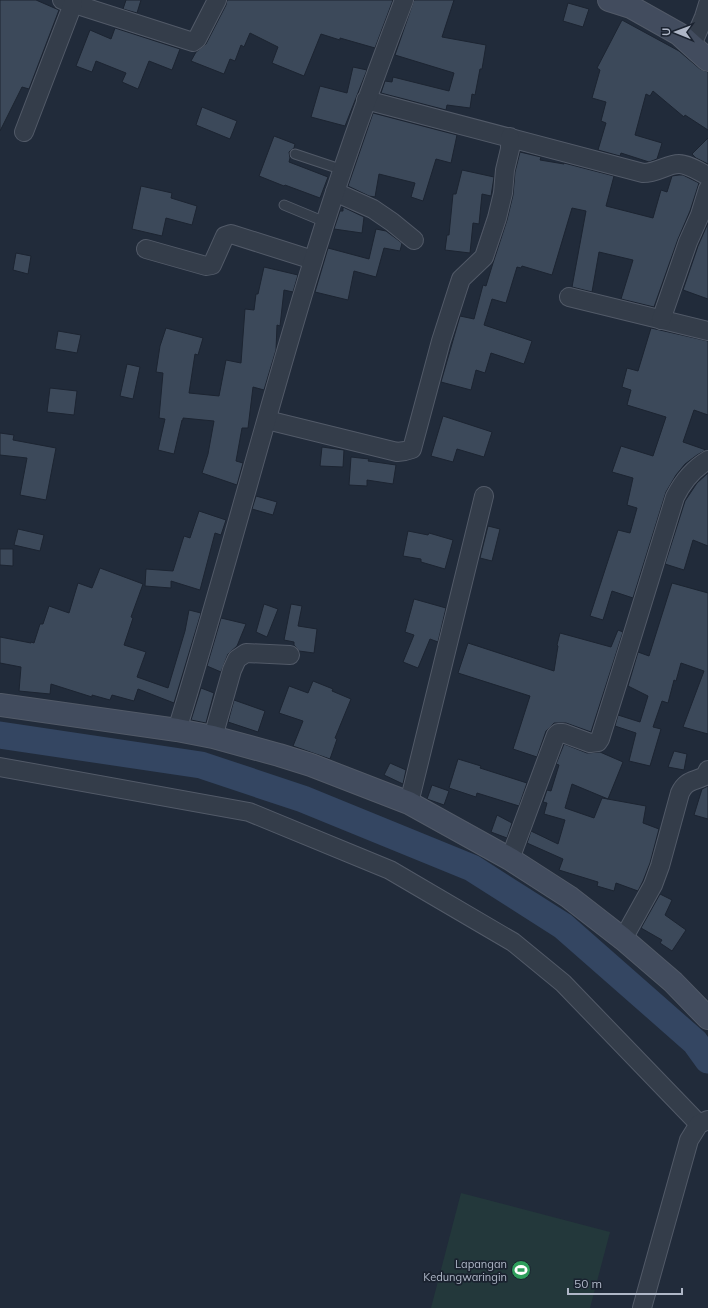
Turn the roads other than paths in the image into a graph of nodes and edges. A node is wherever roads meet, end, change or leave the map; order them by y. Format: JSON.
{"nodes":[{"id":1,"x":217,"y":0,"type":"edge"},
{"id":2,"x":404,"y":0,"type":"edge"},
{"id":3,"x":609,"y":0,"type":"edge"},
{"id":4,"x":68,"y":2,"type":"edge"},
{"id":5,"x":708,"y":4,"type":"edge"},
{"id":6,"x":692,"y":45,"type":"junction"},
{"id":7,"x":708,"y":60,"type":"edge"},
{"id":8,"x":366,"y":100,"type":"junction"},
{"id":9,"x":24,"y":132,"type":"dead end"},
{"id":10,"x":510,"y":137,"type":"junction"},
{"id":11,"x":295,"y":154,"type":"dead end"},
{"id":12,"x":343,"y":170,"type":"junction"},
{"id":13,"x":708,"y":176,"type":"edge"},
{"id":14,"x":708,"y":189,"type":"edge"},
{"id":15,"x":335,"y":192,"type":"junction"},
{"id":16,"x":284,"y":205,"type":"dead end"},
{"id":17,"x":325,"y":222,"type":"junction"},
{"id":18,"x":414,"y":240,"type":"dead end"},
{"id":19,"x":146,"y":249,"type":"dead end"},
{"id":20,"x":313,"y":260,"type":"junction"},
{"id":21,"x":569,"y":297,"type":"dead end"},
{"id":22,"x":661,"y":320,"type":"junction"},
{"id":23,"x":708,"y":331,"type":"edge"},
{"id":24,"x":267,"y":420,"type":"junction"},
{"id":25,"x":708,"y":460,"type":"edge"},
{"id":26,"x":484,"y":496,"type":"dead end"},
{"id":27,"x":290,"y":655,"type":"dead end"},
{"id":28,"x":0,"y":705,"type":"edge"},
{"id":29,"x":177,"y":730,"type":"junction"},
{"id":30,"x":213,"y":738,"type":"junction"},
{"id":31,"x":0,"y":767,"type":"edge"},
{"id":32,"x":708,"y":770,"type":"edge"},
{"id":33,"x":409,"y":803,"type":"junction"},
{"id":34,"x":510,"y":859,"type":"junction"},
{"id":35,"x":623,"y":939,"type":"junction"},
{"id":36,"x":708,"y":1018,"type":"edge"},
{"id":37,"x":703,"y":1122,"type":"edge"},
{"id":38,"x":642,"y":1308,"type":"edge"}],
"edges":[{"from":1,"to":4,"type":"street"},
{"from":2,"to":8,"type":"street"},
{"from":3,"to":6,"type":"street"},
{"from":4,"to":9,"type":"street"},
{"from":5,"to":6,"type":"street"},
{"from":6,"to":7,"type":"street"},
{"from":8,"to":10,"type":"street"},
{"from":8,"to":12,"type":"street"},
{"from":10,"to":13,"type":"street"},
{"from":10,"to":24,"type":"street"},
{"from":11,"to":12,"type":"lane"},
{"from":12,"to":15,"type":"street"},
{"from":14,"to":22,"type":"street"},
{"from":15,"to":17,"type":"street"},
{"from":15,"to":18,"type":"street"},
{"from":16,"to":17,"type":"lane"},
{"from":17,"to":20,"type":"street"},
{"from":19,"to":20,"type":"street"},
{"from":20,"to":24,"type":"street"},
{"from":21,"to":22,"type":"street"},
{"from":22,"to":23,"type":"street"},
{"from":24,"to":29,"type":"street"},
{"from":25,"to":34,"type":"street"},
{"from":26,"to":33,"type":"street"},
{"from":27,"to":30,"type":"street"},
{"from":28,"to":29,"type":"street"},
{"from":29,"to":30,"type":"street"},
{"from":30,"to":33,"type":"street"},
{"from":31,"to":37,"type":"street"},
{"from":32,"to":35,"type":"street"},
{"from":33,"to":34,"type":"street"},
{"from":34,"to":35,"type":"street"},
{"from":35,"to":36,"type":"street"},
{"from":37,"to":38,"type":"street"}]}
